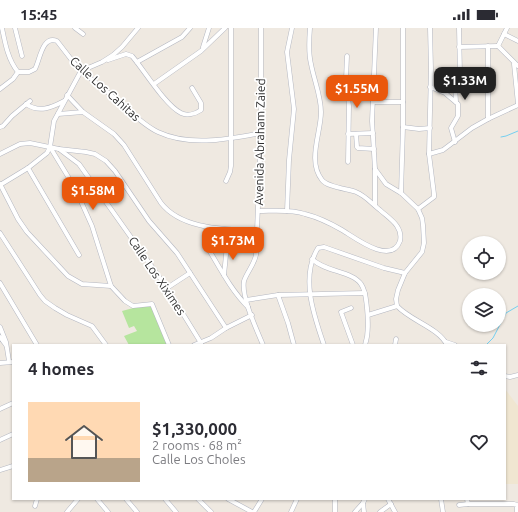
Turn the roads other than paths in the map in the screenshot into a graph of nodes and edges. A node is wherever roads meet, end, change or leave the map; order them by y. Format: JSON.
{"nodes":[{"id":1,"x":2,"y":28,"type":"edge"},
{"id":2,"x":15,"y":28,"type":"edge"},
{"id":3,"x":75,"y":28,"type":"edge"},
{"id":4,"x":138,"y":28,"type":"edge"},
{"id":5,"x":190,"y":28,"type":"edge"},
{"id":6,"x":209,"y":28,"type":"edge"},
{"id":7,"x":225,"y":28,"type":"edge"},
{"id":8,"x":231,"y":28,"type":"edge"},
{"id":9,"x":261,"y":28,"type":"edge"},
{"id":10,"x":292,"y":28,"type":"edge"},
{"id":11,"x":310,"y":28,"type":"edge"},
{"id":12,"x":376,"y":28,"type":"edge"},
{"id":13,"x":403,"y":28,"type":"edge"},
{"id":14,"x":430,"y":28,"type":"edge"},
{"id":15,"x":459,"y":28,"type":"edge"},
{"id":16,"x":507,"y":28,"type":"edge"},
{"id":17,"x":83,"y":34,"type":"dead end"},
{"id":18,"x":504,"y":34,"type":"junction"},
{"id":19,"x":518,"y":41,"type":"edge"},
{"id":20,"x":488,"y":46,"type":"junction"},
{"id":21,"x":498,"y":46,"type":"junction"},
{"id":22,"x":459,"y":47,"type":"junction"},
{"id":23,"x":201,"y":51,"type":"junction"},
{"id":24,"x":22,"y":56,"type":"dead end"},
{"id":25,"x":347,"y":56,"type":"dead end"},
{"id":26,"x":102,"y":62,"type":"junction"},
{"id":27,"x":137,"y":62,"type":"junction"},
{"id":28,"x":516,"y":65,"type":"edge"},
{"id":29,"x":81,"y":71,"type":"junction"},
{"id":30,"x":18,"y":72,"type":"junction"},
{"id":31,"x":154,"y":84,"type":"junction"},
{"id":32,"x":192,"y":88,"type":"dead end"},
{"id":33,"x":430,"y":88,"type":"junction"},
{"id":34,"x":0,"y":89,"type":"edge"},
{"id":35,"x":67,"y":95,"type":"junction"},
{"id":36,"x":30,"y":101,"type":"dead end"},
{"id":37,"x":64,"y":101,"type":"junction"},
{"id":38,"x":373,"y":102,"type":"junction"},
{"id":39,"x":403,"y":102,"type":"junction"},
{"id":40,"x":456,"y":102,"type":"junction"},
{"id":41,"x":26,"y":104,"type":"junction"},
{"id":42,"x":518,"y":104,"type":"edge"},
{"id":43,"x":83,"y":112,"type":"junction"},
{"id":44,"x":58,"y":114,"type":"junction"},
{"id":45,"x":488,"y":119,"type":"junction"},
{"id":46,"x":0,"y":127,"type":"edge"},
{"id":47,"x":403,"y":127,"type":"junction"},
{"id":48,"x":430,"y":128,"type":"junction"},
{"id":49,"x":261,"y":133,"type":"junction"},
{"id":50,"x":373,"y":133,"type":"junction"},
{"id":51,"x":348,"y":134,"type":"junction"},
{"id":52,"x":356,"y":134,"type":"junction"},
{"id":53,"x":231,"y":138,"type":"junction"},
{"id":54,"x":455,"y":142,"type":"junction"},
{"id":55,"x":50,"y":147,"type":"junction"},
{"id":56,"x":59,"y":149,"type":"junction"},
{"id":57,"x":374,"y":149,"type":"junction"},
{"id":58,"x":0,"y":154,"type":"edge"},
{"id":59,"x":429,"y":154,"type":"junction"},
{"id":60,"x":348,"y":162,"type":"dead end"},
{"id":61,"x":28,"y":168,"type":"junction"},
{"id":62,"x":375,"y":169,"type":"junction"},
{"id":63,"x":226,"y":181,"type":"dead end"},
{"id":64,"x":0,"y":185,"type":"edge"},
{"id":65,"x":401,"y":193,"type":"junction"},
{"id":66,"x":375,"y":205,"type":"junction"},
{"id":67,"x":418,"y":209,"type":"junction"},
{"id":68,"x":259,"y":211,"type":"junction"},
{"id":69,"x":287,"y":211,"type":"junction"},
{"id":70,"x":257,"y":232,"type":"junction"},
{"id":71,"x":0,"y":233,"type":"edge"},
{"id":72,"x":206,"y":245,"type":"dead end"},
{"id":73,"x":227,"y":245,"type":"dead end"},
{"id":74,"x":79,"y":254,"type":"dead end"},
{"id":75,"x":312,"y":259,"type":"junction"},
{"id":76,"x":190,"y":273,"type":"junction"},
{"id":77,"x":405,"y":273,"type":"junction"},
{"id":78,"x":224,"y":275,"type":"junction"},
{"id":79,"x":0,"y":283,"type":"edge"},
{"id":80,"x":112,"y":286,"type":"junction"},
{"id":81,"x":167,"y":288,"type":"junction"},
{"id":82,"x":366,"y":293,"type":"junction"},
{"id":83,"x":310,"y":294,"type":"junction"},
{"id":84,"x":278,"y":295,"type":"junction"},
{"id":85,"x":246,"y":300,"type":"junction"},
{"id":86,"x":397,"y":306,"type":"junction"},
{"id":87,"x":249,"y":308,"type":"junction"},
{"id":88,"x":350,"y":308,"type":"dead end"},
{"id":89,"x":252,"y":315,"type":"junction"},
{"id":90,"x":368,"y":315,"type":"junction"},
{"id":91,"x":0,"y":327,"type":"edge"},
{"id":92,"x":226,"y":328,"type":"junction"},
{"id":93,"x":0,"y":337,"type":"edge"},
{"id":94,"x":396,"y":340,"type":"dead end"},
{"id":95,"x":201,"y":343,"type":"junction"},
{"id":96,"x":35,"y":344,"type":"edge"},
{"id":97,"x":105,"y":344,"type":"edge"},
{"id":98,"x":169,"y":344,"type":"edge"},
{"id":99,"x":198,"y":344,"type":"edge"},
{"id":100,"x":263,"y":344,"type":"edge"},
{"id":101,"x":294,"y":344,"type":"edge"},
{"id":102,"x":324,"y":344,"type":"edge"},
{"id":103,"x":353,"y":344,"type":"edge"},
{"id":104,"x":365,"y":344,"type":"edge"},
{"id":105,"x":395,"y":344,"type":"edge"},
{"id":106,"x":446,"y":344,"type":"edge"},
{"id":107,"x":7,"y":346,"type":"junction"},
{"id":108,"x":11,"y":362,"type":"edge"},
{"id":109,"x":0,"y":363,"type":"edge"},
{"id":110,"x":518,"y":375,"type":"edge"},
{"id":111,"x":506,"y":376,"type":"edge"},
{"id":112,"x":12,"y":403,"type":"edge"},
{"id":113,"x":0,"y":409,"type":"edge"},
{"id":114,"x":12,"y":434,"type":"edge"},
{"id":115,"x":0,"y":440,"type":"edge"},
{"id":116,"x":12,"y":466,"type":"edge"},
{"id":117,"x":0,"y":470,"type":"edge"},
{"id":118,"x":37,"y":500,"type":"edge"},
{"id":119,"x":77,"y":500,"type":"edge"},
{"id":120,"x":98,"y":500,"type":"edge"},
{"id":121,"x":127,"y":500,"type":"edge"},
{"id":122,"x":166,"y":500,"type":"edge"},
{"id":123,"x":199,"y":500,"type":"edge"},
{"id":124,"x":230,"y":500,"type":"edge"},
{"id":125,"x":261,"y":500,"type":"edge"},
{"id":126,"x":297,"y":500,"type":"edge"},
{"id":127,"x":335,"y":500,"type":"edge"},
{"id":128,"x":389,"y":500,"type":"edge"},
{"id":129,"x":441,"y":500,"type":"edge"},
{"id":130,"x":467,"y":500,"type":"edge"},
{"id":131,"x":364,"y":501,"type":"edge"},
{"id":132,"x":391,"y":504,"type":"junction"},
{"id":133,"x":468,"y":504,"type":"junction"},
{"id":134,"x":459,"y":505,"type":"dead end"},
{"id":135,"x":35,"y":506,"type":"dead end"},
{"id":136,"x":67,"y":512,"type":"edge"},
{"id":137,"x":108,"y":512,"type":"edge"},
{"id":138,"x":137,"y":512,"type":"edge"},
{"id":139,"x":176,"y":512,"type":"edge"},
{"id":140,"x":211,"y":512,"type":"edge"},
{"id":141,"x":253,"y":512,"type":"edge"},
{"id":142,"x":291,"y":512,"type":"edge"},
{"id":143,"x":335,"y":512,"type":"edge"},
{"id":144,"x":355,"y":512,"type":"edge"},
{"id":145,"x":364,"y":512,"type":"edge"},
{"id":146,"x":380,"y":512,"type":"edge"},
{"id":147,"x":395,"y":512,"type":"edge"},
{"id":148,"x":443,"y":512,"type":"edge"},
{"id":149,"x":518,"y":512,"type":"edge"}],
"edges":[{"from":1,"to":30,"type":"street"},
{"from":2,"to":24,"type":"street"},
{"from":3,"to":17,"type":"street"},
{"from":4,"to":26,"type":"street"},
{"from":5,"to":27,"type":"street"},
{"from":6,"to":23,"type":"street"},
{"from":7,"to":23,"type":"street"},
{"from":8,"to":53,"type":"street"},
{"from":9,"to":49,"type":"street","name":"Avenida Abraham Zaied"},
{"from":10,"to":69,"type":"street"},
{"from":11,"to":66,"type":"street"},
{"from":12,"to":38,"type":"street"},
{"from":13,"to":39,"type":"street"},
{"from":14,"to":33,"type":"street"},
{"from":15,"to":22,"type":"street"},
{"from":16,"to":18,"type":"street"},
{"from":18,"to":19,"type":"street"},
{"from":18,"to":21,"type":"street"},
{"from":20,"to":21,"type":"street"},
{"from":20,"to":22,"type":"street"},
{"from":20,"to":45,"type":"street"},
{"from":21,"to":28,"type":"street"},
{"from":22,"to":40,"type":"street"},
{"from":23,"to":31,"type":"street"},
{"from":25,"to":51,"type":"street"},
{"from":26,"to":27,"type":"street"},
{"from":26,"to":29,"type":"street"},
{"from":27,"to":31,"type":"street"},
{"from":28,"to":42,"type":"street"},
{"from":29,"to":30,"type":"street","name":"Calle Los Cahitas"},
{"from":29,"to":35,"type":"street"},
{"from":29,"to":53,"type":"street","name":"Calle Los Cahitas"},
{"from":30,"to":34,"type":"street"},
{"from":31,"to":32,"type":"street"},
{"from":33,"to":40,"type":"street"},
{"from":33,"to":48,"type":"street"},
{"from":35,"to":37,"type":"street"},
{"from":35,"to":43,"type":"street"},
{"from":36,"to":41,"type":"street"},
{"from":37,"to":41,"type":"street"},
{"from":37,"to":44,"type":"street"},
{"from":38,"to":39,"type":"street"},
{"from":38,"to":50,"type":"street"},
{"from":39,"to":47,"type":"street"},
{"from":40,"to":54,"type":"street"},
{"from":41,"to":46,"type":"street"},
{"from":42,"to":45,"type":"street"},
{"from":43,"to":44,"type":"street"},
{"from":43,"to":70,"type":"street"},
{"from":44,"to":55,"type":"street"},
{"from":45,"to":54,"type":"street"},
{"from":47,"to":48,"type":"street"},
{"from":47,"to":65,"type":"street"},
{"from":48,"to":59,"type":"street"},
{"from":49,"to":53,"type":"street","name":"Calle Los Cahitas"},
{"from":49,"to":68,"type":"street","name":"Avenida Abraham Zaied"},
{"from":50,"to":52,"type":"street"},
{"from":50,"to":57,"type":"street"},
{"from":51,"to":52,"type":"street"},
{"from":51,"to":60,"type":"street"},
{"from":52,"to":57,"type":"street"},
{"from":53,"to":63,"type":"street"},
{"from":54,"to":59,"type":"street"},
{"from":55,"to":56,"type":"street","name":"Calle Los Xiximes"},
{"from":55,"to":58,"type":"street","name":"Calle Los Xiximes"},
{"from":55,"to":61,"type":"street"},
{"from":55,"to":80,"type":"street"},
{"from":56,"to":76,"type":"street"},
{"from":56,"to":81,"type":"street","name":"Calle Los Xiximes"},
{"from":57,"to":62,"type":"street"},
{"from":59,"to":67,"type":"street"},
{"from":61,"to":64,"type":"street"},
{"from":61,"to":74,"type":"street"},
{"from":62,"to":65,"type":"street"},
{"from":62,"to":66,"type":"street"},
{"from":64,"to":80,"type":"street"},
{"from":65,"to":67,"type":"street"},
{"from":66,"to":69,"type":"street"},
{"from":67,"to":77,"type":"street"},
{"from":68,"to":69,"type":"street"},
{"from":68,"to":70,"type":"street","name":"Avenida Abraham Zaied"},
{"from":70,"to":85,"type":"street","name":"Avenida Abraham Zaied"},
{"from":71,"to":97,"type":"street"},
{"from":72,"to":78,"type":"street"},
{"from":73,"to":78,"type":"street"},
{"from":75,"to":77,"type":"street"},
{"from":75,"to":82,"type":"street"},
{"from":75,"to":83,"type":"street"},
{"from":76,"to":81,"type":"street"},
{"from":76,"to":92,"type":"street"},
{"from":77,"to":86,"type":"street"},
{"from":78,"to":87,"type":"street"},
{"from":79,"to":96,"type":"street"},
{"from":80,"to":98,"type":"street"},
{"from":81,"to":95,"type":"street","name":"Calle Los Xiximes"},
{"from":82,"to":83,"type":"street"},
{"from":82,"to":90,"type":"street"},
{"from":83,"to":84,"type":"street"},
{"from":83,"to":102,"type":"street"},
{"from":84,"to":85,"type":"street"},
{"from":84,"to":101,"type":"street"},
{"from":85,"to":87,"type":"street","name":"Avenida Abraham Zaied"},
{"from":86,"to":90,"type":"street"},
{"from":86,"to":106,"type":"street"},
{"from":87,"to":89,"type":"street","name":"Avenida Abraham Zaied"},
{"from":88,"to":103,"type":"street"},
{"from":89,"to":92,"type":"street"},
{"from":89,"to":100,"type":"street","name":"Avenida Abraham Zaied"},
{"from":90,"to":104,"type":"street"},
{"from":91,"to":107,"type":"street"},
{"from":92,"to":95,"type":"street"},
{"from":93,"to":107,"type":"street"},
{"from":94,"to":105,"type":"street"},
{"from":95,"to":99,"type":"street"},
{"from":107,"to":108,"type":"street"},
{"from":108,"to":109,"type":"street"},
{"from":110,"to":111,"type":"street"},
{"from":112,"to":113,"type":"street"},
{"from":114,"to":115,"type":"street"},
{"from":116,"to":117,"type":"street"},
{"from":118,"to":135,"type":"street"},
{"from":119,"to":136,"type":"street"},
{"from":120,"to":137,"type":"street"},
{"from":121,"to":138,"type":"street"},
{"from":122,"to":139,"type":"street"},
{"from":123,"to":140,"type":"street"},
{"from":124,"to":141,"type":"street"},
{"from":125,"to":141,"type":"street"},
{"from":126,"to":142,"type":"street"},
{"from":127,"to":143,"type":"street"},
{"from":128,"to":132,"type":"street"},
{"from":129,"to":148,"type":"street"},
{"from":130,"to":133,"type":"street"},
{"from":131,"to":144,"type":"street"},
{"from":131,"to":145,"type":"street"},
{"from":132,"to":146,"type":"street"},
{"from":132,"to":147,"type":"street"},
{"from":133,"to":134,"type":"street"},
{"from":133,"to":149,"type":"street"}]}
